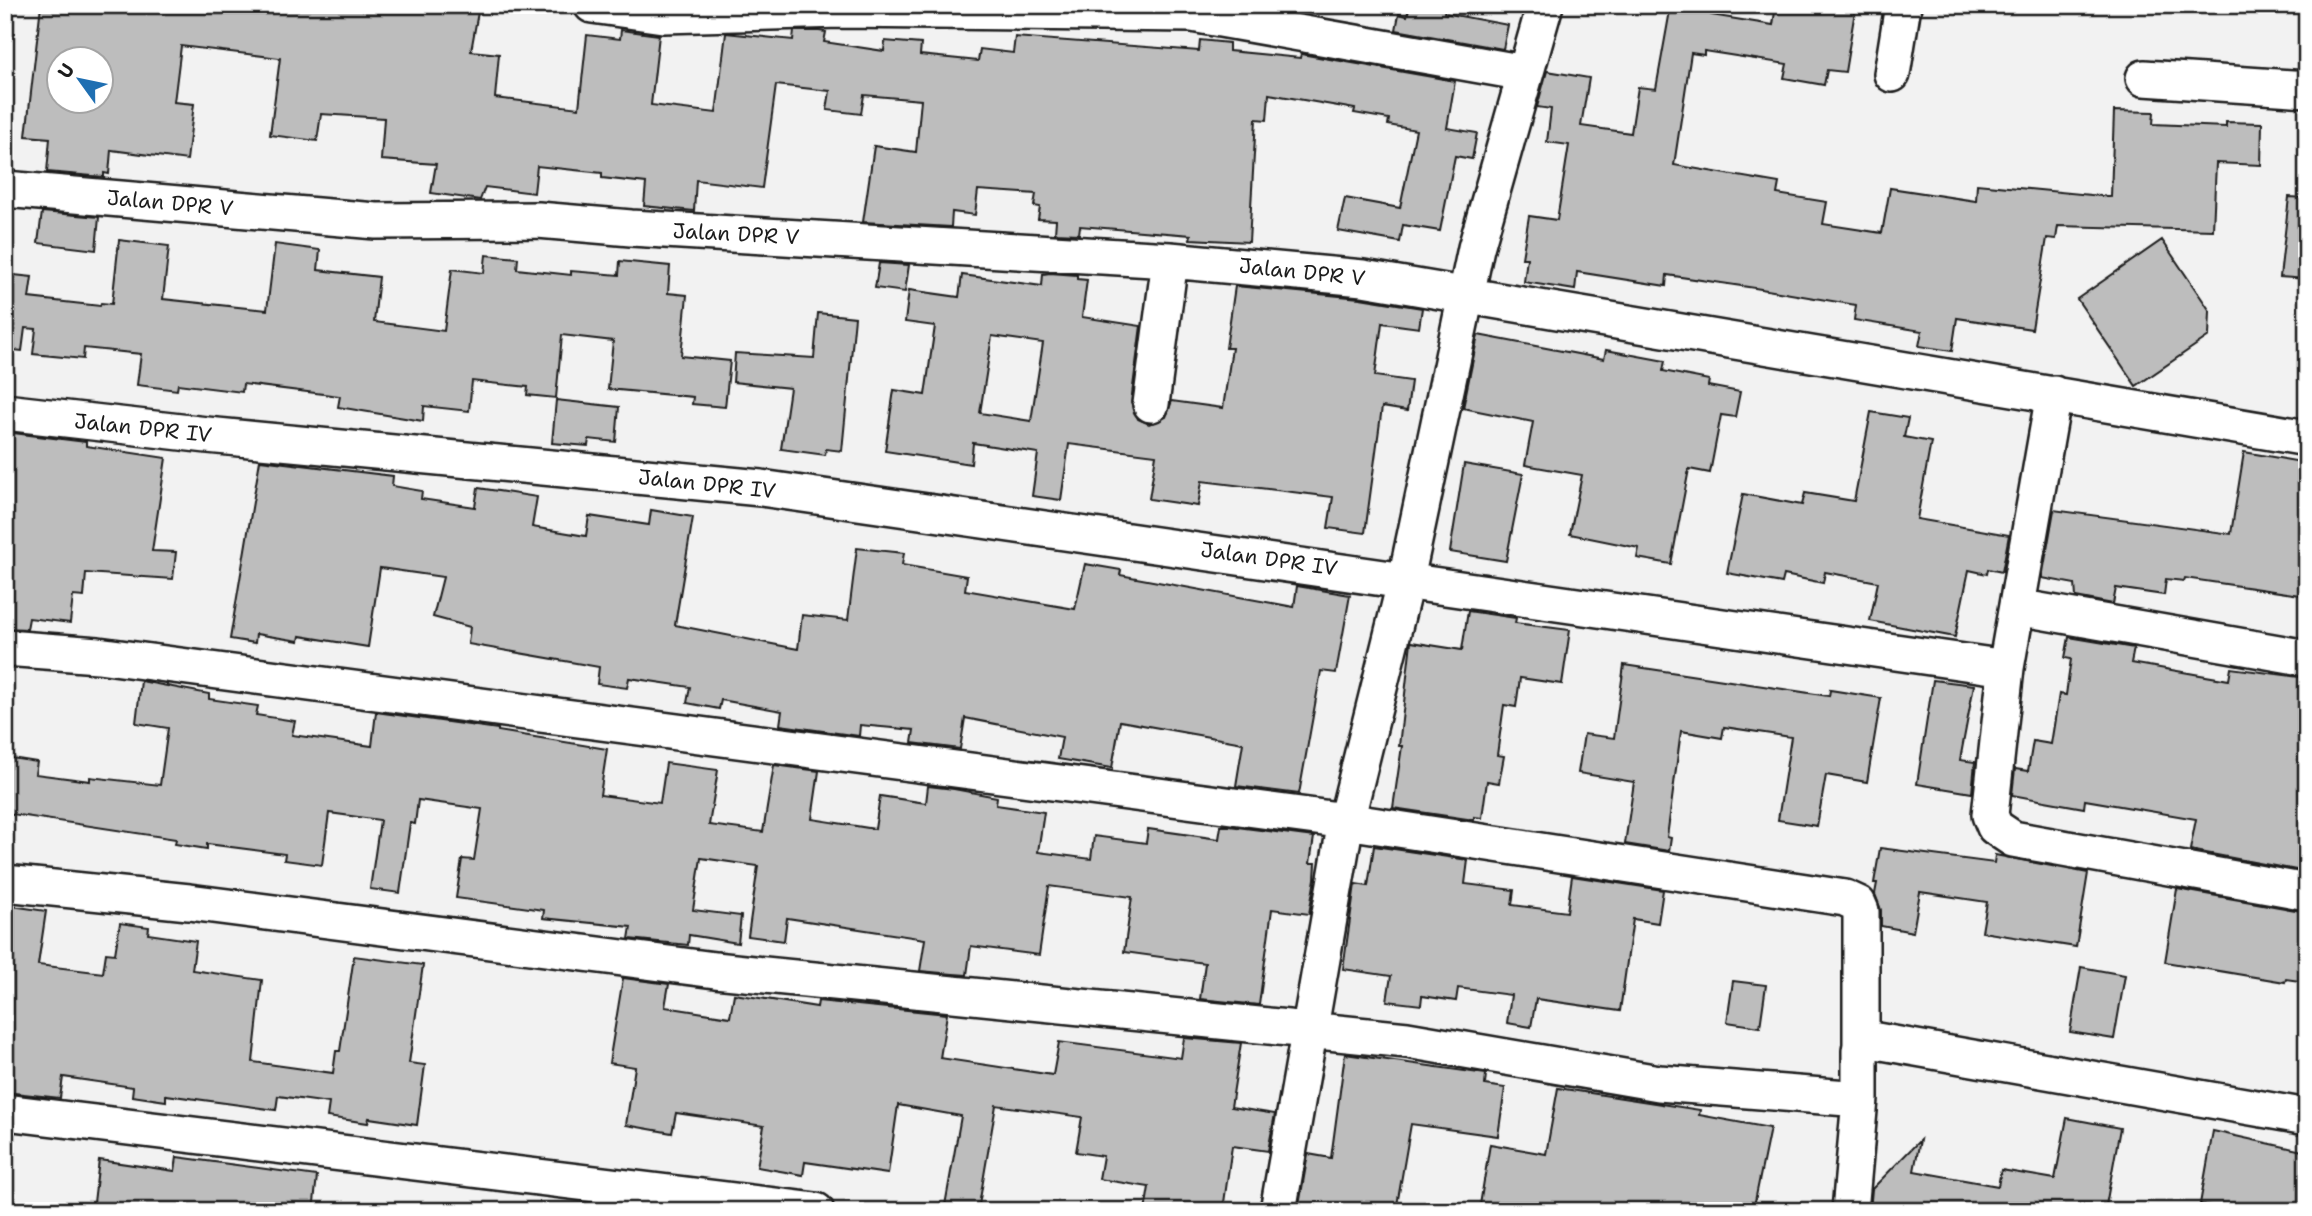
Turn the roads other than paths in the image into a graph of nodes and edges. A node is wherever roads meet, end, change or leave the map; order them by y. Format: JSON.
{"nodes":[{"id":1,"x":592,"y":5,"type":"edge"},
{"id":2,"x":1545,"y":5,"type":"edge"},
{"id":3,"x":1903,"y":5,"type":"edge"},
{"id":4,"x":841,"y":8,"type":"edge"},
{"id":5,"x":1018,"y":9,"type":"edge"},
{"id":6,"x":1193,"y":10,"type":"edge"},
{"id":7,"x":1525,"y":73,"type":"junction"},
{"id":8,"x":1892,"y":74,"type":"dead end"},
{"id":9,"x":2144,"y":78,"type":"dead end"},
{"id":10,"x":2307,"y":89,"type":"edge"},
{"id":11,"x":5,"y":189,"type":"edge"},
{"id":12,"x":1170,"y":260,"type":"junction"},
{"id":13,"x":1465,"y":296,"type":"junction"},
{"id":14,"x":2054,"y":394,"type":"junction"},
{"id":15,"x":1151,"y":404,"type":"dead end"},
{"id":16,"x":5,"y":412,"type":"edge"},
{"id":17,"x":2307,"y":438,"type":"edge"},
{"id":18,"x":1406,"y":579,"type":"junction"},
{"id":19,"x":2017,"y":607,"type":"junction"},
{"id":20,"x":5,"y":648,"type":"edge"},
{"id":21,"x":2307,"y":658,"type":"edge"},
{"id":22,"x":2006,"y":668,"type":"junction"},
{"id":23,"x":1346,"y":821,"type":"junction"},
{"id":24,"x":5,"y":883,"type":"edge"},
{"id":25,"x":2307,"y":892,"type":"edge"},
{"id":26,"x":1310,"y":1032,"type":"junction"},
{"id":27,"x":1861,"y":1045,"type":"junction"},
{"id":28,"x":1860,"y":1099,"type":"junction"},
{"id":29,"x":5,"y":1112,"type":"edge"},
{"id":30,"x":2307,"y":1117,"type":"edge"},
{"id":31,"x":816,"y":1211,"type":"edge"},
{"id":32,"x":1278,"y":1211,"type":"edge"},
{"id":33,"x":1850,"y":1211,"type":"edge"}],
"edges":[{"from":1,"to":4,"type":"street"},
{"from":2,"to":7,"type":"street"},
{"from":3,"to":8,"type":"street"},
{"from":4,"to":5,"type":"street"},
{"from":5,"to":6,"type":"street"},
{"from":6,"to":7,"type":"street"},
{"from":7,"to":13,"type":"street"},
{"from":9,"to":10,"type":"street"},
{"from":11,"to":12,"type":"street","name":"Jalan DPR V"},
{"from":12,"to":13,"type":"street","name":"Jalan DPR V"},
{"from":12,"to":15,"type":"street"},
{"from":13,"to":14,"type":"street","name":"Jalan DPR V"},
{"from":13,"to":18,"type":"street"},
{"from":14,"to":17,"type":"street","name":"Jalan DPR V"},
{"from":14,"to":19,"type":"street"},
{"from":16,"to":18,"type":"street","name":"Jalan DPR IV"},
{"from":18,"to":22,"type":"street","name":"Jalan DPR IV"},
{"from":18,"to":23,"type":"street"},
{"from":19,"to":21,"type":"street"},
{"from":19,"to":22,"type":"street"},
{"from":20,"to":23,"type":"street"},
{"from":22,"to":25,"type":"street"},
{"from":23,"to":26,"type":"street"},
{"from":23,"to":27,"type":"street"},
{"from":24,"to":26,"type":"street"},
{"from":26,"to":28,"type":"street"},
{"from":26,"to":32,"type":"street"},
{"from":27,"to":28,"type":"street"},
{"from":27,"to":30,"type":"street"},
{"from":28,"to":33,"type":"street"},
{"from":29,"to":31,"type":"street"}]}
